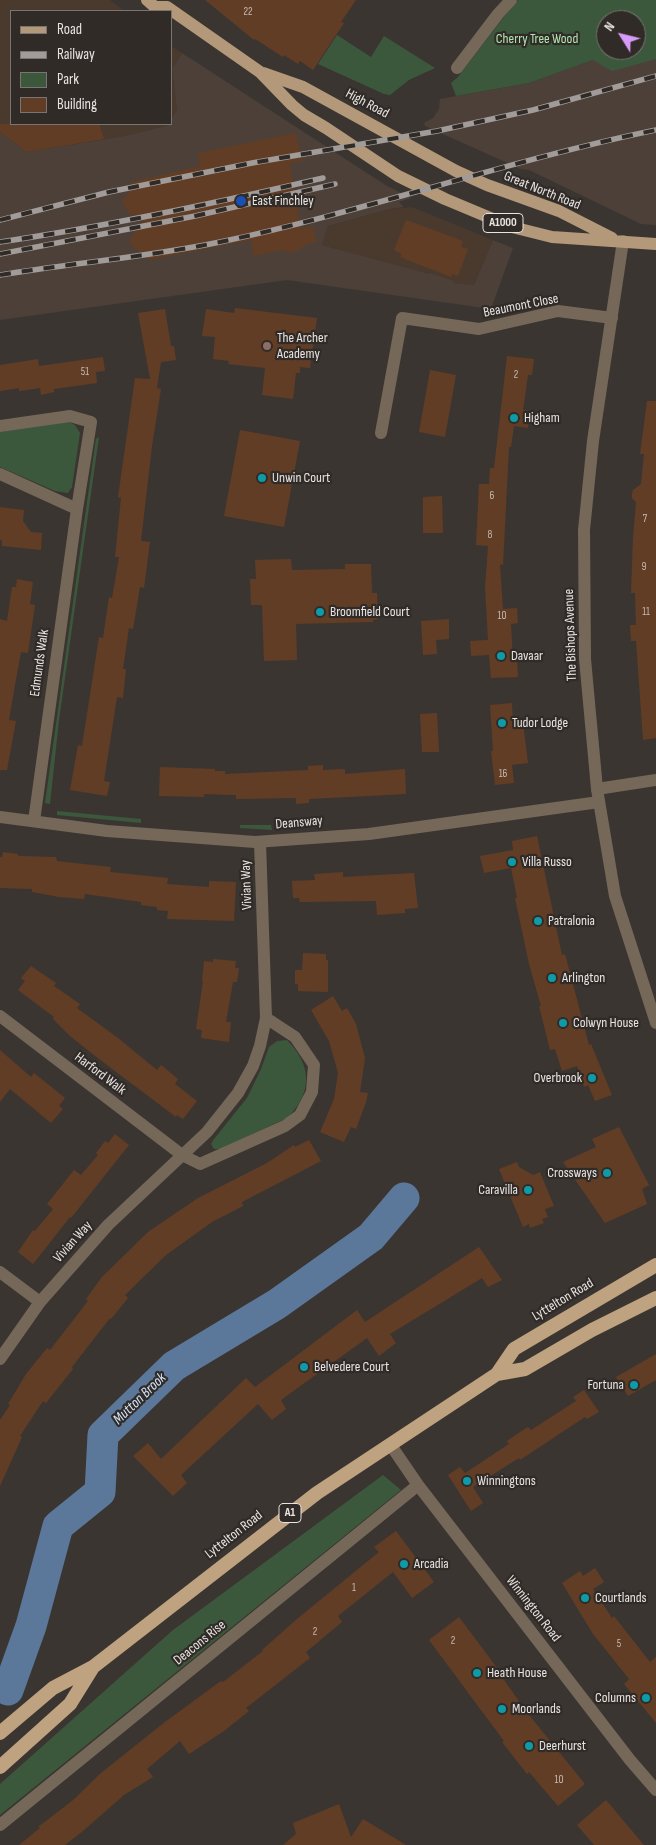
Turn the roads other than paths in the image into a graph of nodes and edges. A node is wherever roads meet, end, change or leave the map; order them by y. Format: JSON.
{"nodes":[{"id":1,"x":147,"y":0,"type":"edge"},
{"id":2,"x":511,"y":0,"type":"edge"},
{"id":3,"x":166,"y":3,"type":"edge"},
{"id":4,"x":457,"y":68,"type":"dead end"},
{"id":5,"x":260,"y":72,"type":"junction"},
{"id":6,"x":456,"y":171,"type":"joint"},
{"id":7,"x":398,"y":176,"type":"joint"},
{"id":8,"x":620,"y":241,"type":"junction"},
{"id":9,"x":656,"y":244,"type":"edge"},
{"id":10,"x":612,"y":318,"type":"junction"},
{"id":11,"x":0,"y":426,"type":"edge"},
{"id":12,"x":382,"y":433,"type":"dead end"},
{"id":13,"x":0,"y":474,"type":"edge"},
{"id":14,"x":77,"y":509,"type":"junction"},
{"id":15,"x":656,"y":780,"type":"edge"},
{"id":16,"x":597,"y":789,"type":"junction"},
{"id":17,"x":599,"y":802,"type":"junction"},
{"id":18,"x":0,"y":817,"type":"edge"},
{"id":19,"x":34,"y":822,"type":"junction"},
{"id":20,"x":260,"y":842,"type":"junction"},
{"id":21,"x":0,"y":1016,"type":"edge"},
{"id":22,"x":266,"y":1018,"type":"junction"},
{"id":23,"x":656,"y":1023,"type":"edge"},
{"id":24,"x":182,"y":1155,"type":"junction"},
{"id":25,"x":656,"y":1265,"type":"edge"},
{"id":26,"x":0,"y":1272,"type":"edge"},
{"id":27,"x":656,"y":1298,"type":"edge"},
{"id":28,"x":40,"y":1302,"type":"junction"},
{"id":29,"x":0,"y":1360,"type":"edge"},
{"id":30,"x":497,"y":1374,"type":"junction"},
{"id":31,"x":390,"y":1444,"type":"junction"},
{"id":32,"x":418,"y":1485,"type":"junction"},
{"id":33,"x":93,"y":1667,"type":"junction"},
{"id":34,"x":0,"y":1733,"type":"edge"},
{"id":35,"x":0,"y":1767,"type":"edge"},
{"id":36,"x":656,"y":1790,"type":"edge"},
{"id":37,"x":0,"y":1825,"type":"edge"}],
"edges":[{"from":1,"to":3,"type":"main road","name":"High Road","number":"A1000"},
{"from":2,"to":4,"type":"street"},
{"from":3,"to":5,"type":"main road","name":"High Road","number":"A1000"},
{"from":5,"to":6,"type":"main road","name":"High Road","number":"A1000"},
{"from":5,"to":7,"type":"main road","name":"High Road","number":"A1000"},
{"from":6,"to":8,"type":"main road","name":"Great North Road","number":"A1000"},
{"from":7,"to":8,"type":"main road","name":"Great North Road","number":"A1000"},
{"from":8,"to":9,"type":"main road","name":"Great North Road","number":"A1000"},
{"from":8,"to":10,"type":"street","name":"The Bishops Avenue"},
{"from":10,"to":12,"type":"street","name":"Beaumont Close"},
{"from":10,"to":16,"type":"street","name":"The Bishops Avenue"},
{"from":11,"to":14,"type":"street","name":"Edmunds Walk"},
{"from":13,"to":14,"type":"street"},
{"from":14,"to":19,"type":"street","name":"Edmunds Walk"},
{"from":15,"to":16,"type":"street"},
{"from":16,"to":17,"type":"street","name":"The Bishops Avenue"},
{"from":17,"to":20,"type":"street","name":"Deansway"},
{"from":17,"to":23,"type":"street","name":"The Bishops Avenue"},
{"from":18,"to":19,"type":"street","name":"Deansway"},
{"from":19,"to":20,"type":"street","name":"Deansway"},
{"from":20,"to":22,"type":"street","name":"Vivian Way"},
{"from":21,"to":24,"type":"street","name":"Harford Walk"},
{"from":22,"to":24,"type":"street","name":"Vivian Way"},
{"from":22,"to":24,"type":"street"},
{"from":24,"to":28,"type":"street","name":"Vivian Way"},
{"from":25,"to":30,"type":"highway","name":"Lyttelton Road","number":"A1"},
{"from":26,"to":28,"type":"street"},
{"from":27,"to":30,"type":"highway","name":"Lyttelton Road","number":"A1"},
{"from":28,"to":29,"type":"street","name":"Vivian Way"},
{"from":30,"to":31,"type":"highway","name":"Lyttelton Road","number":"A1"},
{"from":31,"to":32,"type":"street","name":"Winnington Road"},
{"from":31,"to":33,"type":"highway","name":"Lyttelton Road","number":"A1"},
{"from":32,"to":36,"type":"street","name":"Winnington Road"},
{"from":32,"to":37,"type":"street","name":"Deacons Rise"},
{"from":33,"to":34,"type":"highway","name":"Lyttelton Road","number":"A1"},
{"from":33,"to":35,"type":"highway","number":"A1"}]}
